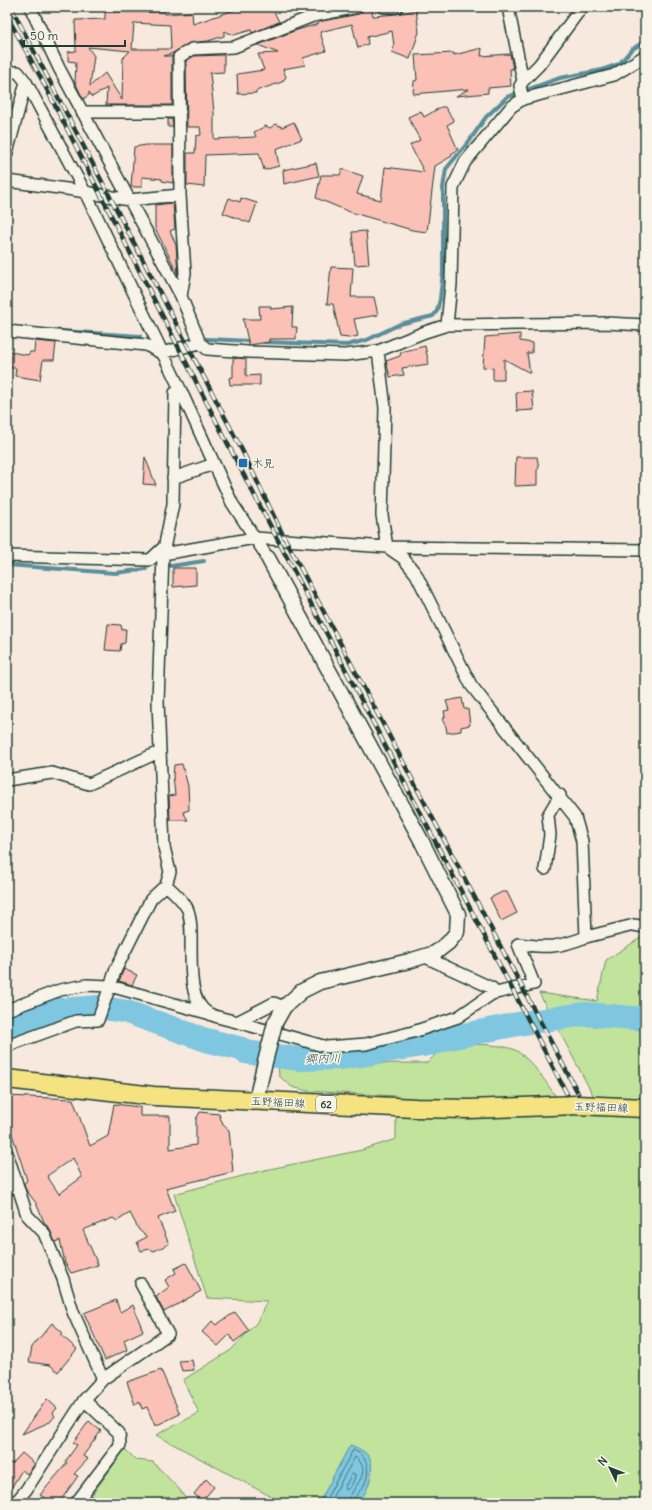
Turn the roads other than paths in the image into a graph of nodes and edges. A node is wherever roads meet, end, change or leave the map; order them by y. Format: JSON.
{"nodes":[{"id":1,"x":357,"y":7,"type":"edge"},
{"id":2,"x":384,"y":7,"type":"edge"},
{"id":3,"x":397,"y":7,"type":"edge"},
{"id":4,"x":508,"y":7,"type":"edge"},
{"id":5,"x":582,"y":7,"type":"edge"},
{"id":6,"x":31,"y":9,"type":"dead end"},
{"id":7,"x":645,"y":56,"type":"edge"},
{"id":8,"x":7,"y":72,"type":"edge"},
{"id":9,"x":26,"y":82,"type":"junction"},
{"id":10,"x":522,"y":90,"type":"junction"},
{"id":11,"x":82,"y":112,"type":"junction"},
{"id":12,"x":180,"y":112,"type":"junction"},
{"id":13,"x":7,"y":153,"type":"edge"},
{"id":14,"x":7,"y":181,"type":"edge"},
{"id":15,"x":85,"y":192,"type":"junction"},
{"id":16,"x":180,"y":196,"type":"junction"},
{"id":17,"x":129,"y":200,"type":"junction"},
{"id":18,"x":181,"y":296,"type":"junction"},
{"id":19,"x":447,"y":325,"type":"junction"},
{"id":20,"x":645,"y":325,"type":"edge"},
{"id":21,"x":7,"y":331,"type":"edge"},
{"id":22,"x":200,"y":343,"type":"junction"},
{"id":23,"x":378,"y":351,"type":"junction"},
{"id":24,"x":161,"y":352,"type":"junction"},
{"id":25,"x":181,"y":391,"type":"junction"},
{"id":26,"x":214,"y":464,"type":"junction"},
{"id":27,"x":173,"y":478,"type":"junction"},
{"id":28,"x":255,"y":538,"type":"junction"},
{"id":29,"x":387,"y":547,"type":"junction"},
{"id":30,"x":163,"y":550,"type":"junction"},
{"id":31,"x":645,"y":550,"type":"edge"},
{"id":32,"x":7,"y":556,"type":"edge"},
{"id":33,"x":268,"y":558,"type":"joint"},
{"id":34,"x":159,"y":752,"type":"junction"},
{"id":35,"x":7,"y":780,"type":"edge"},
{"id":36,"x":560,"y":795,"type":"junction"},
{"id":37,"x":546,"y":869,"type":"dead end"},
{"id":38,"x":166,"y":885,"type":"junction"},
{"id":39,"x":645,"y":927,"type":"edge"},
{"id":40,"x":586,"y":937,"type":"junction"},
{"id":41,"x":424,"y":956,"type":"junction"},
{"id":42,"x":109,"y":988,"type":"junction"},
{"id":43,"x":194,"y":989,"type":"junction"},
{"id":44,"x":492,"y":994,"type":"junction"},
{"id":45,"x":185,"y":1006,"type":"junction"},
{"id":46,"x":284,"y":1007,"type":"junction"},
{"id":47,"x":7,"y":1010,"type":"edge"},
{"id":48,"x":208,"y":1013,"type":"junction"},
{"id":49,"x":237,"y":1022,"type":"junction"},
{"id":50,"x":7,"y":1046,"type":"edge"},
{"id":51,"x":7,"y":1079,"type":"edge"},
{"id":52,"x":256,"y":1100,"type":"junction"},
{"id":53,"x":645,"y":1108,"type":"edge"},
{"id":54,"x":7,"y":1153,"type":"edge"},
{"id":55,"x":16,"y":1181,"type":"junction"},
{"id":56,"x":7,"y":1190,"type":"edge"},
{"id":57,"x":141,"y":1284,"type":"dead end"},
{"id":58,"x":103,"y":1379,"type":"junction"},
{"id":59,"x":84,"y":1400,"type":"junction"},
{"id":60,"x":14,"y":1503,"type":"edge"},
{"id":61,"x":76,"y":1503,"type":"edge"}],
"edges":[{"from":1,"to":12,"type":"street"},
{"from":2,"to":3,"type":"street"},
{"from":4,"to":10,"type":"street"},
{"from":5,"to":10,"type":"street"},
{"from":6,"to":11,"type":"street"},
{"from":7,"to":10,"type":"street"},
{"from":8,"to":9,"type":"street"},
{"from":9,"to":13,"type":"street"},
{"from":9,"to":15,"type":"street"},
{"from":10,"to":19,"type":"street"},
{"from":11,"to":12,"type":"street"},
{"from":11,"to":17,"type":"street"},
{"from":12,"to":16,"type":"street"},
{"from":14,"to":15,"type":"street"},
{"from":15,"to":17,"type":"street"},
{"from":15,"to":24,"type":"street"},
{"from":16,"to":17,"type":"street"},
{"from":16,"to":18,"type":"street"},
{"from":17,"to":18,"type":"street"},
{"from":18,"to":22,"type":"street"},
{"from":19,"to":20,"type":"street"},
{"from":19,"to":23,"type":"street"},
{"from":21,"to":24,"type":"street"},
{"from":22,"to":23,"type":"street"},
{"from":22,"to":24,"type":"street"},
{"from":23,"to":29,"type":"street"},
{"from":24,"to":25,"type":"street"},
{"from":25,"to":26,"type":"street"},
{"from":25,"to":27,"type":"street"},
{"from":26,"to":27,"type":"street"},
{"from":26,"to":28,"type":"street"},
{"from":27,"to":30,"type":"street"},
{"from":28,"to":29,"type":"street"},
{"from":28,"to":30,"type":"street"},
{"from":28,"to":33,"type":"street"},
{"from":29,"to":31,"type":"street"},
{"from":29,"to":36,"type":"street"},
{"from":30,"to":32,"type":"street"},
{"from":30,"to":34,"type":"street"},
{"from":33,"to":41,"type":"street"},
{"from":34,"to":35,"type":"street"},
{"from":34,"to":38,"type":"street"},
{"from":36,"to":37,"type":"street"},
{"from":36,"to":40,"type":"street"},
{"from":38,"to":42,"type":"street"},
{"from":38,"to":43,"type":"street"},
{"from":39,"to":40,"type":"street"},
{"from":40,"to":44,"type":"street"},
{"from":41,"to":44,"type":"street"},
{"from":41,"to":46,"type":"street"},
{"from":42,"to":45,"type":"street"},
{"from":42,"to":47,"type":"street"},
{"from":42,"to":50,"type":"street"},
{"from":43,"to":45,"type":"street"},
{"from":43,"to":48,"type":"street"},
{"from":44,"to":49,"type":"street"},
{"from":45,"to":48,"type":"street"},
{"from":46,"to":49,"type":"street"},
{"from":46,"to":52,"type":"street","bridge":true},
{"from":48,"to":49,"type":"street"},
{"from":51,"to":52,"type":"main road","name":"玉野福田線","number":"62"},
{"from":52,"to":53,"type":"main road","name":"玉野福田線","number":"62"},
{"from":54,"to":55,"type":"street"},
{"from":55,"to":56,"type":"street"},
{"from":55,"to":58,"type":"street"},
{"from":57,"to":58,"type":"street"},
{"from":58,"to":59,"type":"street"},
{"from":59,"to":60,"type":"street"},
{"from":59,"to":61,"type":"street"}]}
